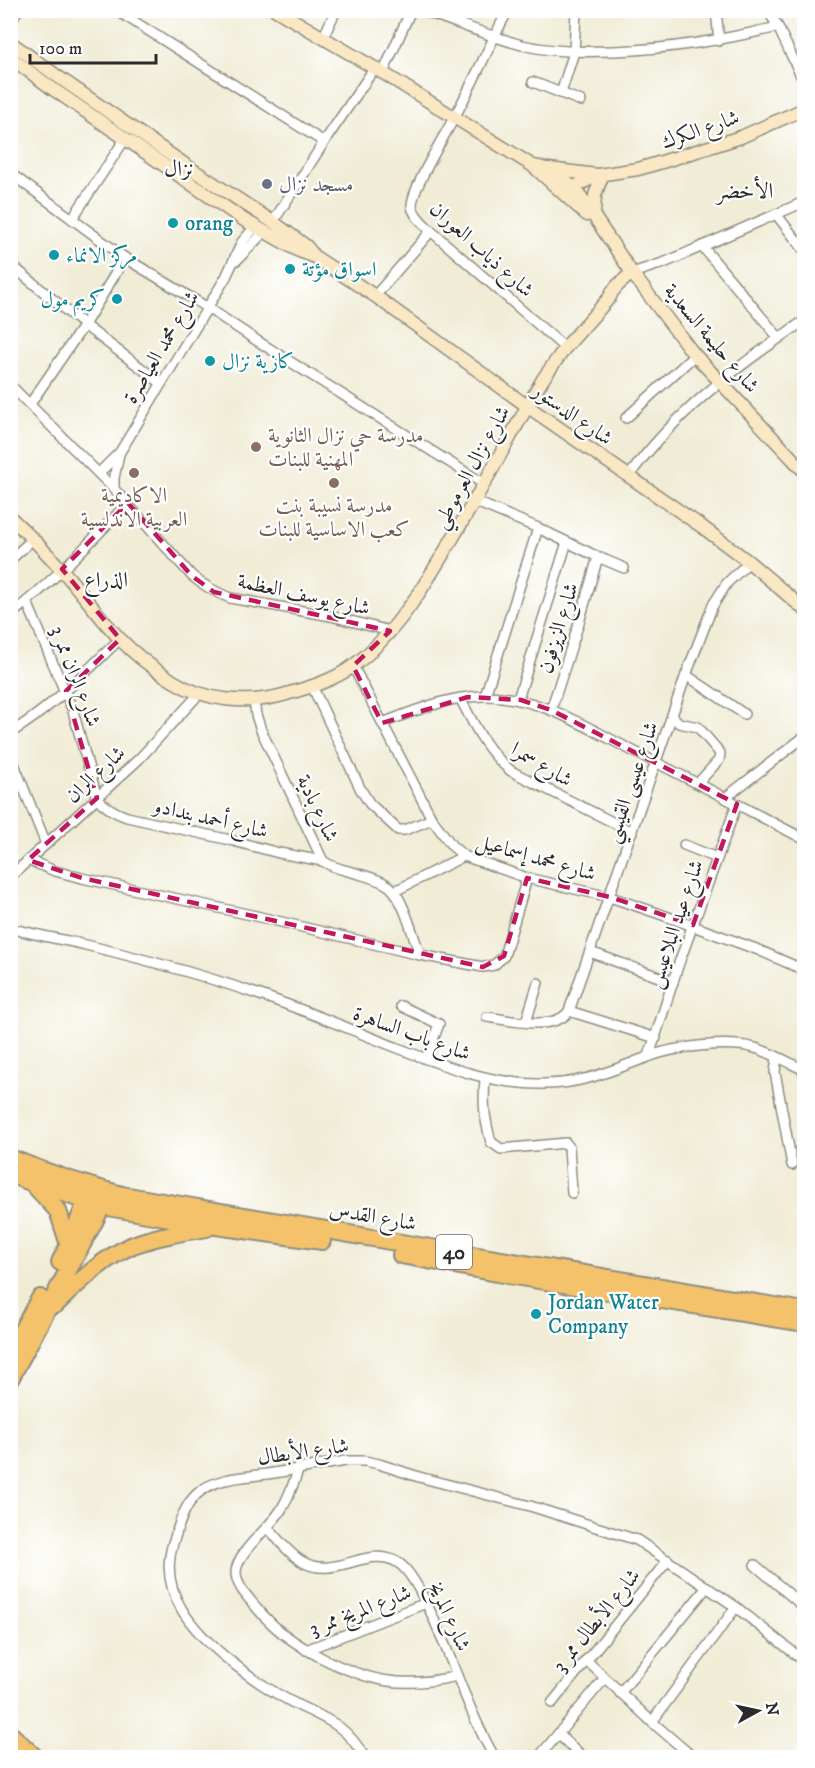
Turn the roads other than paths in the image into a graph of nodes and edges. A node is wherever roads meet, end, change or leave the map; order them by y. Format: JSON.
{"nodes":[{"id":1,"x":18,"y":10,"type":"edge"},
{"id":2,"x":116,"y":10,"type":"edge"},
{"id":3,"x":276,"y":10,"type":"edge"},
{"id":4,"x":336,"y":10,"type":"edge"},
{"id":5,"x":411,"y":10,"type":"edge"},
{"id":6,"x":422,"y":10,"type":"edge"},
{"id":7,"x":507,"y":10,"type":"edge"},
{"id":8,"x":576,"y":10,"type":"edge"},
{"id":9,"x":716,"y":10,"type":"edge"},
{"id":10,"x":768,"y":10,"type":"edge"},
{"id":11,"x":10,"y":22,"type":"edge"},
{"id":12,"x":777,"y":27,"type":"junction"},
{"id":13,"x":495,"y":36,"type":"junction"},
{"id":14,"x":323,"y":38,"type":"junction"},
{"id":15,"x":719,"y":41,"type":"junction"},
{"id":16,"x":10,"y":42,"type":"edge"},
{"id":17,"x":574,"y":52,"type":"junction"},
{"id":18,"x":10,"y":57,"type":"edge"},
{"id":19,"x":378,"y":71,"type":"junction"},
{"id":20,"x":533,"y":82,"type":"dead end"},
{"id":21,"x":804,"y":82,"type":"edge"},
{"id":22,"x":561,"y":93,"type":"junction"},
{"id":23,"x":581,"y":101,"type":"dead end"},
{"id":24,"x":804,"y":109,"type":"edge"},
{"id":25,"x":454,"y":117,"type":"junction"},
{"id":26,"x":125,"y":139,"type":"junction"},
{"id":27,"x":324,"y":142,"type":"junction"},
{"id":28,"x":538,"y":167,"type":"junction"},
{"id":29,"x":10,"y":173,"type":"edge"},
{"id":30,"x":601,"y":176,"type":"junction"},
{"id":31,"x":571,"y":194,"type":"junction"},
{"id":32,"x":804,"y":202,"type":"edge"},
{"id":33,"x":776,"y":214,"type":"junction"},
{"id":34,"x":72,"y":219,"type":"junction"},
{"id":35,"x":268,"y":219,"type":"junction"},
{"id":36,"x":596,"y":220,"type":"junction"},
{"id":37,"x":259,"y":229,"type":"junction"},
{"id":38,"x":431,"y":231,"type":"junction"},
{"id":39,"x":702,"y":246,"type":"junction"},
{"id":40,"x":804,"y":250,"type":"edge"},
{"id":41,"x":315,"y":257,"type":"junction"},
{"id":42,"x":125,"y":258,"type":"junction"},
{"id":43,"x":10,"y":264,"type":"edge"},
{"id":44,"x":638,"y":274,"type":"junction"},
{"id":45,"x":375,"y":296,"type":"junction"},
{"id":46,"x":208,"y":308,"type":"junction"},
{"id":47,"x":804,"y":321,"type":"edge"},
{"id":48,"x":84,"y":325,"type":"junction"},
{"id":49,"x":779,"y":338,"type":"junction"},
{"id":50,"x":565,"y":348,"type":"junction"},
{"id":51,"x":695,"y":355,"type":"junction"},
{"id":52,"x":719,"y":382,"type":"junction"},
{"id":53,"x":161,"y":383,"type":"junction"},
{"id":54,"x":10,"y":385,"type":"edge"},
{"id":55,"x":30,"y":404,"type":"junction"},
{"id":56,"x":527,"y":406,"type":"junction"},
{"id":57,"x":626,"y":418,"type":"dead end"},
{"id":58,"x":120,"y":452,"type":"junction"},
{"id":59,"x":804,"y":471,"type":"edge"},
{"id":60,"x":99,"y":473,"type":"junction"},
{"id":61,"x":629,"y":476,"type":"junction"},
{"id":62,"x":484,"y":484,"type":"junction"},
{"id":63,"x":114,"y":489,"type":"junction"},
{"id":64,"x":474,"y":501,"type":"junction"},
{"id":65,"x":128,"y":503,"type":"junction"},
{"id":66,"x":10,"y":517,"type":"edge"},
{"id":67,"x":538,"y":528,"type":"junction"},
{"id":68,"x":33,"y":539,"type":"junction"},
{"id":69,"x":567,"y":542,"type":"junction"},
{"id":70,"x":598,"y":557,"type":"junction"},
{"id":71,"x":10,"y":560,"type":"edge"},
{"id":72,"x":749,"y":561,"type":"junction"},
{"id":73,"x":624,"y":568,"type":"dead end"},
{"id":74,"x":62,"y":569,"type":"junction"},
{"id":75,"x":27,"y":602,"type":"junction"},
{"id":76,"x":804,"y":609,"type":"edge"},
{"id":77,"x":10,"y":615,"type":"edge"},
{"id":78,"x":390,"y":631,"type":"junction"},
{"id":79,"x":120,"y":639,"type":"junction"},
{"id":80,"x":353,"y":666,"type":"junction"},
{"id":81,"x":686,"y":675,"type":"junction"},
{"id":82,"x":312,"y":686,"type":"junction"},
{"id":83,"x":66,"y":691,"type":"junction"},
{"id":84,"x":200,"y":693,"type":"junction"},
{"id":85,"x":485,"y":696,"type":"junction"},
{"id":86,"x":460,"y":698,"type":"junction"},
{"id":87,"x":518,"y":699,"type":"junction"},
{"id":88,"x":254,"y":701,"type":"junction"},
{"id":89,"x":551,"y":710,"type":"junction"},
{"id":90,"x":744,"y":714,"type":"dead end"},
{"id":91,"x":672,"y":716,"type":"junction"},
{"id":92,"x":382,"y":723,"type":"junction"},
{"id":93,"x":10,"y":733,"type":"edge"},
{"id":94,"x":804,"y":736,"type":"edge"},
{"id":95,"x":10,"y":754,"type":"edge"},
{"id":96,"x":657,"y":763,"type":"junction"},
{"id":97,"x":698,"y":783,"type":"junction"},
{"id":98,"x":97,"y":798,"type":"junction"},
{"id":99,"x":725,"y":798,"type":"junction"},
{"id":100,"x":737,"y":804,"type":"junction"},
{"id":101,"x":432,"y":819,"type":"junction"},
{"id":102,"x":632,"y":832,"type":"junction"},
{"id":103,"x":804,"y":839,"type":"edge"},
{"id":104,"x":46,"y":844,"type":"junction"},
{"id":105,"x":684,"y":846,"type":"dead end"},
{"id":106,"x":464,"y":856,"type":"junction"},
{"id":107,"x":717,"y":858,"type":"junction"},
{"id":108,"x":28,"y":860,"type":"junction"},
{"id":109,"x":323,"y":861,"type":"junction"},
{"id":110,"x":10,"y":877,"type":"edge"},
{"id":111,"x":527,"y":878,"type":"junction"},
{"id":112,"x":395,"y":891,"type":"junction"},
{"id":113,"x":610,"y":897,"type":"junction"},
{"id":114,"x":693,"y":924,"type":"junction"},
{"id":115,"x":10,"y":928,"type":"edge"},
{"id":116,"x":590,"y":952,"type":"junction"},
{"id":117,"x":420,"y":955,"type":"junction"},
{"id":118,"x":804,"y":970,"type":"edge"},
{"id":119,"x":673,"y":982,"type":"junction"},
{"id":120,"x":537,"y":983,"type":"dead end"},
{"id":121,"x":401,"y":1006,"type":"dead end"},
{"id":122,"x":569,"y":1011,"type":"junction"},
{"id":123,"x":487,"y":1017,"type":"dead end"},
{"id":124,"x":526,"y":1022,"type":"junction"},
{"id":125,"x":656,"y":1038,"type":"junction"},
{"id":126,"x":649,"y":1056,"type":"junction"},
{"id":127,"x":777,"y":1057,"type":"junction"},
{"id":128,"x":426,"y":1059,"type":"junction"},
{"id":129,"x":804,"y":1070,"type":"edge"},
{"id":130,"x":485,"y":1078,"type":"junction"},
{"id":131,"x":10,"y":1158,"type":"edge"},
{"id":132,"x":792,"y":1165,"type":"dead end"},
{"id":133,"x":10,"y":1174,"type":"edge"},
{"id":134,"x":33,"y":1183,"type":"junction"},
{"id":135,"x":572,"y":1193,"type":"dead end"},
{"id":136,"x":96,"y":1196,"type":"junction"},
{"id":137,"x":216,"y":1226,"type":"junction"},
{"id":138,"x":69,"y":1245,"type":"junction"},
{"id":139,"x":804,"y":1311,"type":"edge"},
{"id":140,"x":43,"y":1316,"type":"junction"},
{"id":141,"x":804,"y":1323,"type":"edge"},
{"id":142,"x":10,"y":1352,"type":"edge"},
{"id":143,"x":10,"y":1379,"type":"edge"},
{"id":144,"x":299,"y":1468,"type":"junction"},
{"id":145,"x":267,"y":1527,"type":"junction"},
{"id":146,"x":668,"y":1560,"type":"junction"},
{"id":147,"x":754,"y":1565,"type":"dead end"},
{"id":148,"x":707,"y":1587,"type":"junction"},
{"id":149,"x":426,"y":1603,"type":"junction"},
{"id":150,"x":736,"y":1607,"type":"junction"},
{"id":151,"x":804,"y":1607,"type":"edge"},
{"id":152,"x":306,"y":1650,"type":"junction"},
{"id":153,"x":586,"y":1660,"type":"junction"},
{"id":154,"x":804,"y":1661,"type":"edge"},
{"id":155,"x":457,"y":1676,"type":"junction"},
{"id":156,"x":604,"y":1678,"type":"junction"},
{"id":157,"x":620,"y":1693,"type":"junction"},
{"id":158,"x":552,"y":1703,"type":"dead end"},
{"id":159,"x":652,"y":1722,"type":"junction"},
{"id":160,"x":10,"y":1734,"type":"edge"},
{"id":161,"x":558,"y":1734,"type":"junction"},
{"id":162,"x":10,"y":1752,"type":"edge"},
{"id":163,"x":17,"y":1758,"type":"edge"},
{"id":164,"x":36,"y":1758,"type":"edge"},
{"id":165,"x":365,"y":1758,"type":"edge"},
{"id":166,"x":495,"y":1758,"type":"edge"},
{"id":167,"x":538,"y":1758,"type":"edge"},
{"id":168,"x":584,"y":1758,"type":"edge"},
{"id":169,"x":694,"y":1758,"type":"edge"}],
"edges":[{"from":1,"to":11,"type":"street"},
{"from":2,"to":27,"type":"street"},
{"from":3,"to":14,"type":"street","name":"شارع حليمة السعدية"},
{"from":4,"to":14,"type":"street"},
{"from":5,"to":19,"type":"street"},
{"from":6,"to":13,"type":"street"},
{"from":7,"to":13,"type":"street","name":"شارع ذياب العوران"},
{"from":8,"to":17,"type":"street"},
{"from":9,"to":15,"type":"street"},
{"from":10,"to":12,"type":"street"},
{"from":12,"to":15,"type":"street"},
{"from":12,"to":21,"type":"street"},
{"from":13,"to":17,"type":"street"},
{"from":13,"to":25,"type":"street","name":"شارع ذياب العوران"},
{"from":14,"to":19,"type":"street","name":"شارع حليمة السعدية"},
{"from":15,"to":17,"type":"street"},
{"from":16,"to":35,"type":"street","name":"شارع الدستور"},
{"from":17,"to":22,"type":"street"},
{"from":18,"to":26,"type":"street","name":"شارع الدستور"},
{"from":19,"to":25,"type":"street","name":"شارع حليمة السعدية"},
{"from":19,"to":27,"type":"street"},
{"from":20,"to":22,"type":"street"},
{"from":22,"to":23,"type":"street"},
{"from":24,"to":30,"type":"street","name":"شارع الكرك"},
{"from":25,"to":28,"type":"street","name":"شارع حليمة السعدية"},
{"from":25,"to":38,"type":"street","name":"شارع ذياب العوران"},
{"from":26,"to":34,"type":"street"},
{"from":26,"to":37,"type":"street","name":"شارع الدستور"},
{"from":27,"to":35,"type":"street"},
{"from":28,"to":30,"type":"street"},
{"from":28,"to":31,"type":"street","name":"شارع حليمة السعدية"},
{"from":29,"to":34,"type":"street"},
{"from":30,"to":31,"type":"street","name":"شارع الكرك"},
{"from":30,"to":36,"type":"street"},
{"from":31,"to":36,"type":"street","name":"شارع حليمة السعدية"},
{"from":32,"to":33,"type":"street"},
{"from":33,"to":39,"type":"street"},
{"from":33,"to":40,"type":"street"},
{"from":34,"to":42,"type":"street"},
{"from":35,"to":37,"type":"street","name":"شارع محمد العياصرة"},
{"from":35,"to":41,"type":"street","name":"شارع الدستور"},
{"from":36,"to":44,"type":"street","name":"شارع حليمة السعدية"},
{"from":37,"to":41,"type":"street","name":"شارع الدستور"},
{"from":37,"to":46,"type":"street","name":"شارع محمد العياصرة"},
{"from":38,"to":45,"type":"street"},
{"from":38,"to":50,"type":"street","name":"شارع ذياب العوران"},
{"from":39,"to":44,"type":"street"},
{"from":39,"to":49,"type":"street"},
{"from":41,"to":45,"type":"street","name":"شارع الدستور"},
{"from":42,"to":46,"type":"street"},
{"from":42,"to":48,"type":"street"},
{"from":43,"to":48,"type":"street"},
{"from":44,"to":50,"type":"street","name":"شارع نزال العرموطي"},
{"from":44,"to":51,"type":"street","name":"شارع حليمة السعدية"},
{"from":45,"to":56,"type":"street","name":"شارع الدستور"},
{"from":46,"to":53,"type":"street","name":"شارع محمد العياصرة"},
{"from":46,"to":62,"type":"street"},
{"from":47,"to":49,"type":"street"},
{"from":48,"to":53,"type":"street"},
{"from":48,"to":55,"type":"street"},
{"from":49,"to":52,"type":"street"},
{"from":50,"to":56,"type":"street","name":"شارع نزال العرموطي"},
{"from":51,"to":52,"type":"street","name":"شارع حليمة السعدية"},
{"from":51,"to":57,"type":"street"},
{"from":52,"to":59,"type":"street","name":"شارع حليمة السعدية"},
{"from":52,"to":61,"type":"street"},
{"from":53,"to":58,"type":"street","name":"شارع محمد العياصرة"},
{"from":54,"to":55,"type":"street","name":"شارع يوسف العظمة"},
{"from":55,"to":60,"type":"street","name":"شارع يوسف العظمة"},
{"from":56,"to":61,"type":"street","name":"شارع الدستور"},
{"from":56,"to":62,"type":"street","name":"شارع نزال العرموطي"},
{"from":58,"to":60,"type":"street","name":"شارع محمد العياصرة"},
{"from":58,"to":63,"type":"street","name":"شارع محمد العياصرة"},
{"from":60,"to":63,"type":"street","name":"شارع يوسف العظمة"},
{"from":61,"to":72,"type":"street","name":"شارع الدستور"},
{"from":62,"to":64,"type":"street","name":"شارع نزال العرموطي"},
{"from":63,"to":65,"type":"street","name":"شارع يوسف العظمة"},
{"from":64,"to":67,"type":"street"},
{"from":64,"to":78,"type":"street","name":"شارع نزال العرموطي"},
{"from":65,"to":74,"type":"street"},
{"from":65,"to":78,"type":"street","name":"شارع يوسف العظمة"},
{"from":66,"to":68,"type":"street","name":"شارع نزال العرموطي"},
{"from":67,"to":69,"type":"street"},
{"from":67,"to":85,"type":"street"},
{"from":68,"to":71,"type":"street"},
{"from":68,"to":74,"type":"street","name":"شارع نزال العرموطي"},
{"from":69,"to":70,"type":"street"},
{"from":69,"to":87,"type":"street"},
{"from":70,"to":73,"type":"street"},
{"from":70,"to":89,"type":"street","name":"شارع الزيزفون"},
{"from":72,"to":76,"type":"street","name":"شارع الدستور"},
{"from":72,"to":81,"type":"street","name":"شارع عيسى القيسي"},
{"from":74,"to":75,"type":"street"},
{"from":74,"to":79,"type":"street","name":"شارع نزال العرموطي"},
{"from":75,"to":77,"type":"street"},
{"from":75,"to":83,"type":"street","name":"شارع الران ممر 3"},
{"from":78,"to":80,"type":"street","name":"شارع نزال العرموطي"},
{"from":79,"to":83,"type":"street"},
{"from":79,"to":84,"type":"street","name":"شارع نزال العرموطي"},
{"from":80,"to":82,"type":"street","name":"شارع نزال العرموطي"},
{"from":80,"to":92,"type":"street","name":"شارع محمد إسماعيل"},
{"from":81,"to":90,"type":"street"},
{"from":81,"to":91,"type":"street","name":"شارع عيسى القيسي"},
{"from":82,"to":88,"type":"street","name":"شارع نزال العرموطي"},
{"from":82,"to":101,"type":"street"},
{"from":83,"to":93,"type":"street"},
{"from":83,"to":98,"type":"street","name":"شارع الران ممر 3"},
{"from":84,"to":88,"type":"street","name":"شارع نزال العرموطي"},
{"from":84,"to":98,"type":"street","name":"شارع الران"},
{"from":85,"to":86,"type":"street"},
{"from":85,"to":87,"type":"street"},
{"from":86,"to":92,"type":"street"},
{"from":86,"to":102,"type":"street","name":"شارع سمرا"},
{"from":87,"to":89,"type":"street"},
{"from":88,"to":109,"type":"street","name":"شارع بادية"},
{"from":89,"to":96,"type":"street"},
{"from":91,"to":96,"type":"street","name":"شارع عيسى القيسي"},
{"from":91,"to":97,"type":"street"},
{"from":92,"to":101,"type":"street","name":"شارع محمد إسماعيل"},
{"from":94,"to":99,"type":"street"},
{"from":95,"to":104,"type":"street"},
{"from":96,"to":97,"type":"street"},
{"from":96,"to":102,"type":"street","name":"شارع عيسى القيسي"},
{"from":97,"to":99,"type":"street"},
{"from":98,"to":104,"type":"street","name":"شارع الران"},
{"from":98,"to":109,"type":"street","name":"شارع أحمد بندادو"},
{"from":99,"to":100,"type":"street"},
{"from":100,"to":103,"type":"street"},
{"from":100,"to":107,"type":"street","name":"شارع عيد البلاعيس"},
{"from":101,"to":106,"type":"street","name":"شارع محمد إسماعيل"},
{"from":102,"to":113,"type":"street","name":"شارع عيسى القيسي"},
{"from":104,"to":108,"type":"street","name":"شارع الران"},
{"from":105,"to":107,"type":"street"},
{"from":106,"to":111,"type":"street","name":"شارع محمد إسماعيل"},
{"from":106,"to":112,"type":"street"},
{"from":107,"to":114,"type":"street","name":"شارع عيد البلاعيس"},
{"from":108,"to":110,"type":"street","name":"شارع الران"},
{"from":108,"to":117,"type":"street"},
{"from":109,"to":112,"type":"street","name":"شارع بادية"},
{"from":111,"to":113,"type":"street","name":"شارع محمد إسماعيل"},
{"from":111,"to":117,"type":"street"},
{"from":112,"to":117,"type":"street"},
{"from":113,"to":114,"type":"street","name":"شارع محمد إسماعيل"},
{"from":113,"to":116,"type":"street","name":"شارع عيسى القيسي"},
{"from":114,"to":118,"type":"street","name":"شارع محمد إسماعيل"},
{"from":114,"to":119,"type":"street","name":"شارع عيد البلاعيس"},
{"from":115,"to":128,"type":"street","name":"شارع باب الساهرة"},
{"from":116,"to":119,"type":"street"},
{"from":116,"to":122,"type":"street","name":"شارع عيسى القيسي"},
{"from":119,"to":125,"type":"street","name":"شارع عيد البلاعيس"},
{"from":120,"to":124,"type":"street"},
{"from":121,"to":128,"type":"street"},
{"from":122,"to":124,"type":"street"},
{"from":122,"to":125,"type":"street"},
{"from":123,"to":124,"type":"street"},
{"from":125,"to":126,"type":"street","name":"شارع عيد البلاعيس"},
{"from":126,"to":127,"type":"street","name":"شارع باب الساهرة"},
{"from":126,"to":130,"type":"street","name":"شارع باب الساهرة"},
{"from":127,"to":129,"type":"street","name":"شارع باب الساهرة"},
{"from":127,"to":132,"type":"street"},
{"from":128,"to":130,"type":"street","name":"شارع باب الساهرة"},
{"from":130,"to":135,"type":"street"},
{"from":131,"to":136,"type":"highway","name":"شارع القدس","number":"40"},
{"from":133,"to":134,"type":"highway","name":"شارع القدس","number":"40"},
{"from":134,"to":136,"type":"highway","name":"شارع القدس","number":"40"},
{"from":134,"to":138,"type":"highway"},
{"from":136,"to":137,"type":"highway","name":"شارع القدس","number":"40"},
{"from":136,"to":138,"type":"highway"},
{"from":136,"to":139,"type":"highway","name":"شارع القدس","number":"40"},
{"from":136,"to":140,"type":"highway"},
{"from":137,"to":140,"type":"highway"},
{"from":137,"to":141,"type":"highway","name":"شارع القدس","number":"40"},
{"from":138,"to":142,"type":"highway"},
{"from":140,"to":143,"type":"highway"},
{"from":144,"to":145,"type":"street"},
{"from":144,"to":146,"type":"street","name":"شارع الأبطال"},
{"from":144,"to":165,"type":"street","name":"شارع الأبطال"},
{"from":145,"to":149,"type":"street","name":"شارع المريخ"},
{"from":145,"to":152,"type":"street"},
{"from":146,"to":148,"type":"street","name":"شارع الأبطال"},
{"from":146,"to":153,"type":"street","name":"شارع الأبطال ممر 3"},
{"from":147,"to":151,"type":"street"},
{"from":148,"to":150,"type":"street","name":"شارع الأبطال"},
{"from":148,"to":157,"type":"street"},
{"from":149,"to":152,"type":"street","name":"شارع المريخ ممر 3"},
{"from":149,"to":155,"type":"street","name":"شارع المريخ"},
{"from":150,"to":154,"type":"street","name":"شارع الأبطال"},
{"from":150,"to":159,"type":"street"},
{"from":152,"to":155,"type":"street"},
{"from":153,"to":156,"type":"street"},
{"from":153,"to":158,"type":"street","name":"شارع الأبطال ممر 3"},
{"from":155,"to":166,"type":"street","name":"شارع المريخ"},
{"from":156,"to":157,"type":"street"},
{"from":156,"to":161,"type":"street"},
{"from":157,"to":159,"type":"street"},
{"from":159,"to":169,"type":"street"},
{"from":160,"to":164,"type":"highway"},
{"from":161,"to":167,"type":"street"},
{"from":161,"to":168,"type":"street"},
{"from":162,"to":163,"type":"highway"}]}
